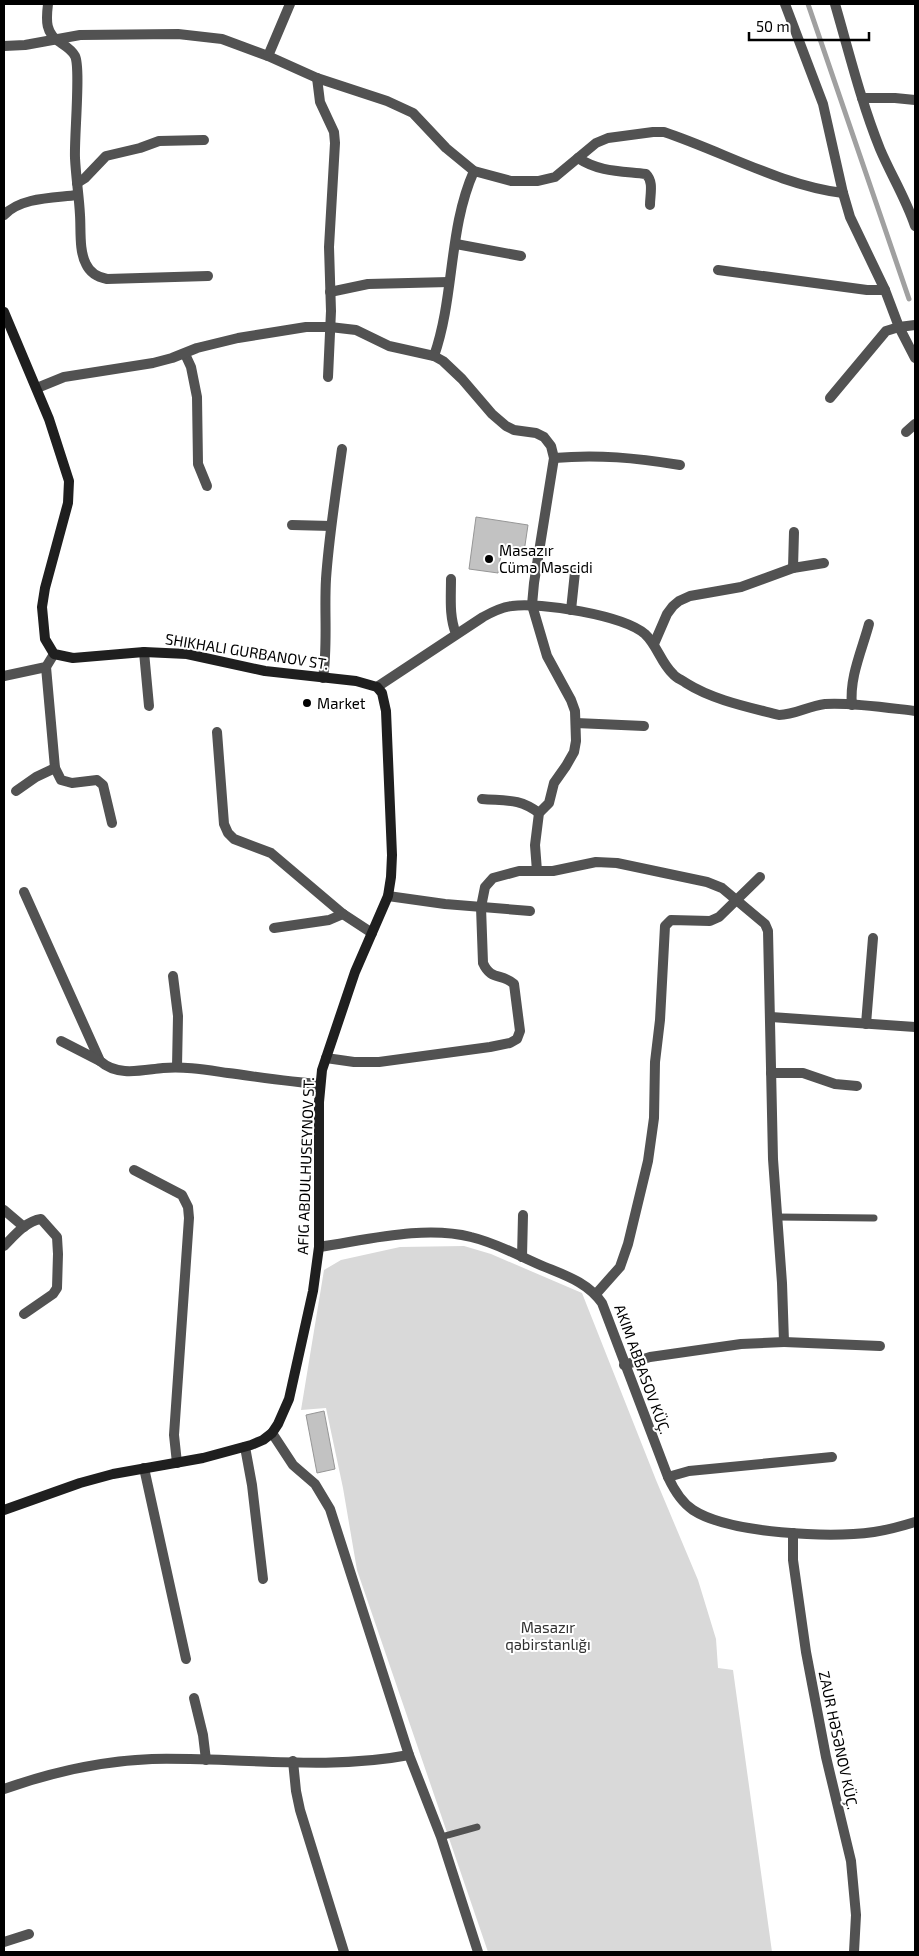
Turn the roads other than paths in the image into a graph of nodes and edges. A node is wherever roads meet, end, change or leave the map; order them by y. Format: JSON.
{"nodes":[{"id":1,"x":48,"y":4,"type":"edge"},
{"id":2,"x":290,"y":4,"type":"edge"},
{"id":3,"x":785,"y":4,"type":"edge"},
{"id":4,"x":835,"y":4,"type":"edge"},
{"id":5,"x":55,"y":40,"type":"junction"},
{"id":6,"x":4,"y":46,"type":"edge"},
{"id":7,"x":268,"y":56,"type":"junction"},
{"id":8,"x":317,"y":78,"type":"junction"},
{"id":9,"x":862,"y":98,"type":"junction"},
{"id":10,"x":915,"y":100,"type":"edge"},
{"id":11,"x":204,"y":140,"type":"dead end"},
{"id":12,"x":578,"y":158,"type":"junction"},
{"id":13,"x":474,"y":171,"type":"junction"},
{"id":14,"x":76,"y":183,"type":"junction"},
{"id":15,"x":842,"y":193,"type":"junction"},
{"id":16,"x":77,"y":196,"type":"junction"},
{"id":17,"x":650,"y":205,"type":"dead end"},
{"id":18,"x":912,"y":208,"type":"edge"},
{"id":19,"x":4,"y":215,"type":"edge"},
{"id":20,"x":915,"y":226,"type":"edge"},
{"id":21,"x":456,"y":244,"type":"junction"},
{"id":22,"x":521,"y":256,"type":"dead end"},
{"id":23,"x":718,"y":270,"type":"dead end"},
{"id":24,"x":208,"y":276,"type":"dead end"},
{"id":25,"x":449,"y":282,"type":"junction"},
{"id":26,"x":885,"y":290,"type":"junction"},
{"id":27,"x":330,"y":292,"type":"junction"},
{"id":28,"x":4,"y":312,"type":"edge"},
{"id":29,"x":915,"y":325,"type":"edge"},
{"id":30,"x":330,"y":326,"type":"junction"},
{"id":31,"x":899,"y":326,"type":"junction"},
{"id":32,"x":185,"y":354,"type":"junction"},
{"id":33,"x":434,"y":356,"type":"junction"},
{"id":34,"x":915,"y":358,"type":"edge"},
{"id":35,"x":328,"y":377,"type":"dead end"},
{"id":36,"x":37,"y":388,"type":"junction"},
{"id":37,"x":830,"y":398,"type":"dead end"},
{"id":38,"x":915,"y":424,"type":"edge"},
{"id":39,"x":906,"y":432,"type":"dead end"},
{"id":40,"x":342,"y":449,"type":"dead end"},
{"id":41,"x":554,"y":458,"type":"junction"},
{"id":42,"x":680,"y":465,"type":"dead end"},
{"id":43,"x":207,"y":486,"type":"dead end"},
{"id":44,"x":292,"y":525,"type":"dead end"},
{"id":45,"x":331,"y":526,"type":"junction"},
{"id":46,"x":794,"y":532,"type":"dead end"},
{"id":47,"x":824,"y":563,"type":"dead end"},
{"id":48,"x":793,"y":568,"type":"junction"},
{"id":49,"x":575,"y":572,"type":"dead end"},
{"id":50,"x":451,"y":579,"type":"dead end"},
{"id":51,"x":532,"y":605,"type":"junction"},
{"id":52,"x":571,"y":610,"type":"junction"},
{"id":53,"x":869,"y":624,"type":"dead end"},
{"id":54,"x":456,"y":634,"type":"junction"},
{"id":55,"x":654,"y":644,"type":"junction"},
{"id":56,"x":144,"y":652,"type":"junction"},
{"id":57,"x":54,"y":654,"type":"junction"},
{"id":58,"x":46,"y":666,"type":"junction"},
{"id":59,"x":4,"y":676,"type":"edge"},
{"id":60,"x":323,"y":678,"type":"junction"},
{"id":61,"x":377,"y":687,"type":"junction"},
{"id":62,"x":852,"y":705,"type":"junction"},
{"id":63,"x":149,"y":706,"type":"dead end"},
{"id":64,"x":915,"y":711,"type":"edge"},
{"id":65,"x":576,"y":723,"type":"junction"},
{"id":66,"x":644,"y":726,"type":"dead end"},
{"id":67,"x":217,"y":732,"type":"dead end"},
{"id":68,"x":55,"y":768,"type":"junction"},
{"id":69,"x":16,"y":791,"type":"dead end"},
{"id":70,"x":482,"y":799,"type":"dead end"},
{"id":71,"x":539,"y":813,"type":"junction"},
{"id":72,"x":112,"y":822,"type":"dead end"},
{"id":73,"x":537,"y":871,"type":"junction"},
{"id":74,"x":760,"y":877,"type":"dead end"},
{"id":75,"x":24,"y":892,"type":"dead end"},
{"id":76,"x":388,"y":896,"type":"junction"},
{"id":77,"x":737,"y":900,"type":"junction"},
{"id":78,"x":481,"y":906,"type":"junction"},
{"id":79,"x":530,"y":910,"type":"dead end"},
{"id":80,"x":343,"y":914,"type":"junction"},
{"id":81,"x":274,"y":928,"type":"dead end"},
{"id":82,"x":372,"y":933,"type":"junction"},
{"id":83,"x":873,"y":938,"type":"dead end"},
{"id":84,"x":173,"y":976,"type":"dead end"},
{"id":85,"x":771,"y":1017,"type":"junction"},
{"id":86,"x":866,"y":1024,"type":"junction"},
{"id":87,"x":915,"y":1027,"type":"edge"},
{"id":88,"x":62,"y":1040,"type":"dead end"},
{"id":89,"x":326,"y":1058,"type":"junction"},
{"id":90,"x":100,"y":1061,"type":"junction"},
{"id":91,"x":177,"y":1067,"type":"junction"},
{"id":92,"x":771,"y":1073,"type":"junction"},
{"id":93,"x":320,"y":1084,"type":"junction"},
{"id":94,"x":857,"y":1086,"type":"dead end"},
{"id":95,"x":134,"y":1170,"type":"dead end"},
{"id":96,"x":4,"y":1210,"type":"edge"},
{"id":97,"x":524,"y":1215,"type":"dead end"},
{"id":98,"x":777,"y":1217,"type":"junction"},
{"id":99,"x":874,"y":1218,"type":"dead end"},
{"id":100,"x":24,"y":1227,"type":"junction"},
{"id":101,"x":4,"y":1246,"type":"edge"},
{"id":102,"x":320,"y":1247,"type":"junction"},
{"id":103,"x":522,"y":1257,"type":"junction"},
{"id":104,"x":596,"y":1294,"type":"junction"},
{"id":105,"x":24,"y":1314,"type":"dead end"},
{"id":106,"x":784,"y":1342,"type":"junction"},
{"id":107,"x":880,"y":1346,"type":"dead end"},
{"id":108,"x":624,"y":1365,"type":"junction"},
{"id":109,"x":272,"y":1433,"type":"junction"},
{"id":110,"x":245,"y":1447,"type":"junction"},
{"id":111,"x":832,"y":1457,"type":"dead end"},
{"id":112,"x":177,"y":1463,"type":"junction"},
{"id":113,"x":144,"y":1468,"type":"junction"},
{"id":114,"x":668,"y":1477,"type":"junction"},
{"id":115,"x":4,"y":1510,"type":"edge"},
{"id":116,"x":915,"y":1522,"type":"edge"},
{"id":117,"x":793,"y":1533,"type":"junction"},
{"id":118,"x":264,"y":1579,"type":"dead end"},
{"id":119,"x":186,"y":1659,"type":"dead end"},
{"id":120,"x":194,"y":1698,"type":"dead end"},
{"id":121,"x":409,"y":1754,"type":"junction"},
{"id":122,"x":206,"y":1760,"type":"junction"},
{"id":123,"x":294,"y":1761,"type":"junction"},
{"id":124,"x":4,"y":1789,"type":"edge"},
{"id":125,"x":477,"y":1826,"type":"dead end"},
{"id":126,"x":441,"y":1837,"type":"junction"},
{"id":127,"x":29,"y":1934,"type":"dead end"},
{"id":128,"x":4,"y":1942,"type":"edge"},
{"id":129,"x":344,"y":1952,"type":"edge"},
{"id":130,"x":478,"y":1952,"type":"edge"},
{"id":131,"x":854,"y":1952,"type":"edge"}],
"edges":[{"from":1,"to":5,"type":"street"},
{"from":2,"to":7,"type":"street"},
{"from":3,"to":15,"type":"street"},
{"from":4,"to":9,"type":"street"},
{"from":5,"to":6,"type":"street"},
{"from":5,"to":7,"type":"street"},
{"from":5,"to":14,"type":"street"},
{"from":7,"to":8,"type":"street"},
{"from":8,"to":13,"type":"street"},
{"from":8,"to":27,"type":"street"},
{"from":9,"to":10,"type":"street"},
{"from":9,"to":18,"type":"street"},
{"from":11,"to":14,"type":"street"},
{"from":12,"to":13,"type":"street"},
{"from":12,"to":15,"type":"street"},
{"from":12,"to":17,"type":"street"},
{"from":13,"to":21,"type":"street"},
{"from":14,"to":16,"type":"street"},
{"from":15,"to":26,"type":"street"},
{"from":16,"to":19,"type":"street"},
{"from":16,"to":24,"type":"street"},
{"from":18,"to":20,"type":"street"},
{"from":21,"to":22,"type":"street"},
{"from":21,"to":25,"type":"street"},
{"from":23,"to":26,"type":"street"},
{"from":25,"to":27,"type":"street"},
{"from":25,"to":33,"type":"street"},
{"from":26,"to":31,"type":"street"},
{"from":27,"to":30,"type":"street"},
{"from":28,"to":36,"type":"street"},
{"from":29,"to":31,"type":"street"},
{"from":30,"to":32,"type":"street"},
{"from":30,"to":33,"type":"street"},
{"from":30,"to":35,"type":"street"},
{"from":31,"to":34,"type":"street"},
{"from":31,"to":37,"type":"street"},
{"from":32,"to":36,"type":"street"},
{"from":32,"to":43,"type":"street"},
{"from":33,"to":41,"type":"street"},
{"from":36,"to":57,"type":"street"},
{"from":38,"to":39,"type":"street"},
{"from":40,"to":45,"type":"street"},
{"from":41,"to":42,"type":"street"},
{"from":41,"to":51,"type":"street"},
{"from":44,"to":45,"type":"street"},
{"from":45,"to":60,"type":"street"},
{"from":46,"to":48,"type":"street"},
{"from":47,"to":48,"type":"street"},
{"from":48,"to":55,"type":"street"},
{"from":49,"to":52,"type":"street"},
{"from":50,"to":54,"type":"street"},
{"from":51,"to":52,"type":"street"},
{"from":51,"to":54,"type":"street"},
{"from":51,"to":65,"type":"street"},
{"from":52,"to":55,"type":"street"},
{"from":53,"to":62,"type":"street"},
{"from":54,"to":61,"type":"street"},
{"from":55,"to":62,"type":"street"},
{"from":56,"to":57,"type":"street","name":"SHIKHALI GURBANOV ST."},
{"from":56,"to":60,"type":"street","name":"SHIKHALI GURBANOV ST."},
{"from":56,"to":63,"type":"street"},
{"from":57,"to":58,"type":"street"},
{"from":58,"to":59,"type":"street"},
{"from":58,"to":68,"type":"street"},
{"from":60,"to":61,"type":"street","name":"SHIKHALI GURBANOV ST."},
{"from":61,"to":76,"type":"street","name":"AFIG ABDULHUSEYNOV ST."},
{"from":62,"to":64,"type":"street"},
{"from":65,"to":66,"type":"street"},
{"from":65,"to":71,"type":"street"},
{"from":67,"to":80,"type":"street"},
{"from":68,"to":69,"type":"street"},
{"from":68,"to":72,"type":"street"},
{"from":70,"to":71,"type":"street"},
{"from":71,"to":73,"type":"street"},
{"from":73,"to":77,"type":"street"},
{"from":73,"to":78,"type":"street"},
{"from":74,"to":77,"type":"street"},
{"from":75,"to":90,"type":"street"},
{"from":76,"to":78,"type":"street"},
{"from":76,"to":82,"type":"street","name":"AFIG ABDULHUSEYNOV ST."},
{"from":77,"to":85,"type":"street"},
{"from":77,"to":104,"type":"street"},
{"from":78,"to":79,"type":"street"},
{"from":78,"to":89,"type":"street"},
{"from":80,"to":81,"type":"street"},
{"from":80,"to":82,"type":"street"},
{"from":82,"to":89,"type":"street","name":"AFIG ABDULHUSEYNOV ST."},
{"from":83,"to":86,"type":"street"},
{"from":84,"to":91,"type":"street"},
{"from":85,"to":86,"type":"street"},
{"from":85,"to":92,"type":"street"},
{"from":86,"to":87,"type":"street"},
{"from":88,"to":90,"type":"street"},
{"from":89,"to":93,"type":"street","name":"AFIG ABDULHUSEYNOV ST."},
{"from":90,"to":91,"type":"street"},
{"from":91,"to":93,"type":"street"},
{"from":92,"to":94,"type":"street"},
{"from":92,"to":98,"type":"street"},
{"from":93,"to":102,"type":"street","name":"AFIG ABDULHUSEYNOV ST."},
{"from":95,"to":112,"type":"street"},
{"from":96,"to":100,"type":"street"},
{"from":97,"to":103,"type":"street"},
{"from":98,"to":99,"type":"lane"},
{"from":98,"to":106,"type":"street"},
{"from":100,"to":101,"type":"street"},
{"from":100,"to":105,"type":"street"},
{"from":102,"to":103,"type":"street","name":"AKIM ABBASOV KÜÇ."},
{"from":102,"to":109,"type":"street","name":"AFIG ABDULHUSEYNOV ST."},
{"from":103,"to":104,"type":"street","name":"AKIM ABBASOV KÜÇ."},
{"from":104,"to":108,"type":"street","name":"AKIM ABBASOV KÜÇ."},
{"from":106,"to":107,"type":"street"},
{"from":106,"to":108,"type":"street"},
{"from":108,"to":114,"type":"street","name":"AKIM ABBASOV KÜÇ."},
{"from":109,"to":110,"type":"street","name":"AFIG ABDULHUSEYNOV ST."},
{"from":109,"to":121,"type":"street"},
{"from":110,"to":112,"type":"street","name":"AFIG ABDULHUSEYNOV ST."},
{"from":110,"to":118,"type":"street"},
{"from":111,"to":114,"type":"street"},
{"from":112,"to":113,"type":"street","name":"AFIG ABDULHUSEYNOV ST."},
{"from":113,"to":115,"type":"street","name":"AFIG ABDULHUSEYNOV ST."},
{"from":113,"to":119,"type":"street"},
{"from":114,"to":117,"type":"street","name":"AKIM ABBASOV KÜÇ."},
{"from":116,"to":117,"type":"street","name":"AKIM ABBASOV KÜÇ."},
{"from":117,"to":131,"type":"street","name":"ZAUR HƏSƏNOV KÜÇ."},
{"from":120,"to":122,"type":"street"},
{"from":121,"to":123,"type":"street"},
{"from":121,"to":126,"type":"street"},
{"from":122,"to":123,"type":"street"},
{"from":122,"to":124,"type":"street"},
{"from":123,"to":129,"type":"street"},
{"from":125,"to":126,"type":"lane"},
{"from":126,"to":130,"type":"street"},
{"from":127,"to":128,"type":"street"}]}
